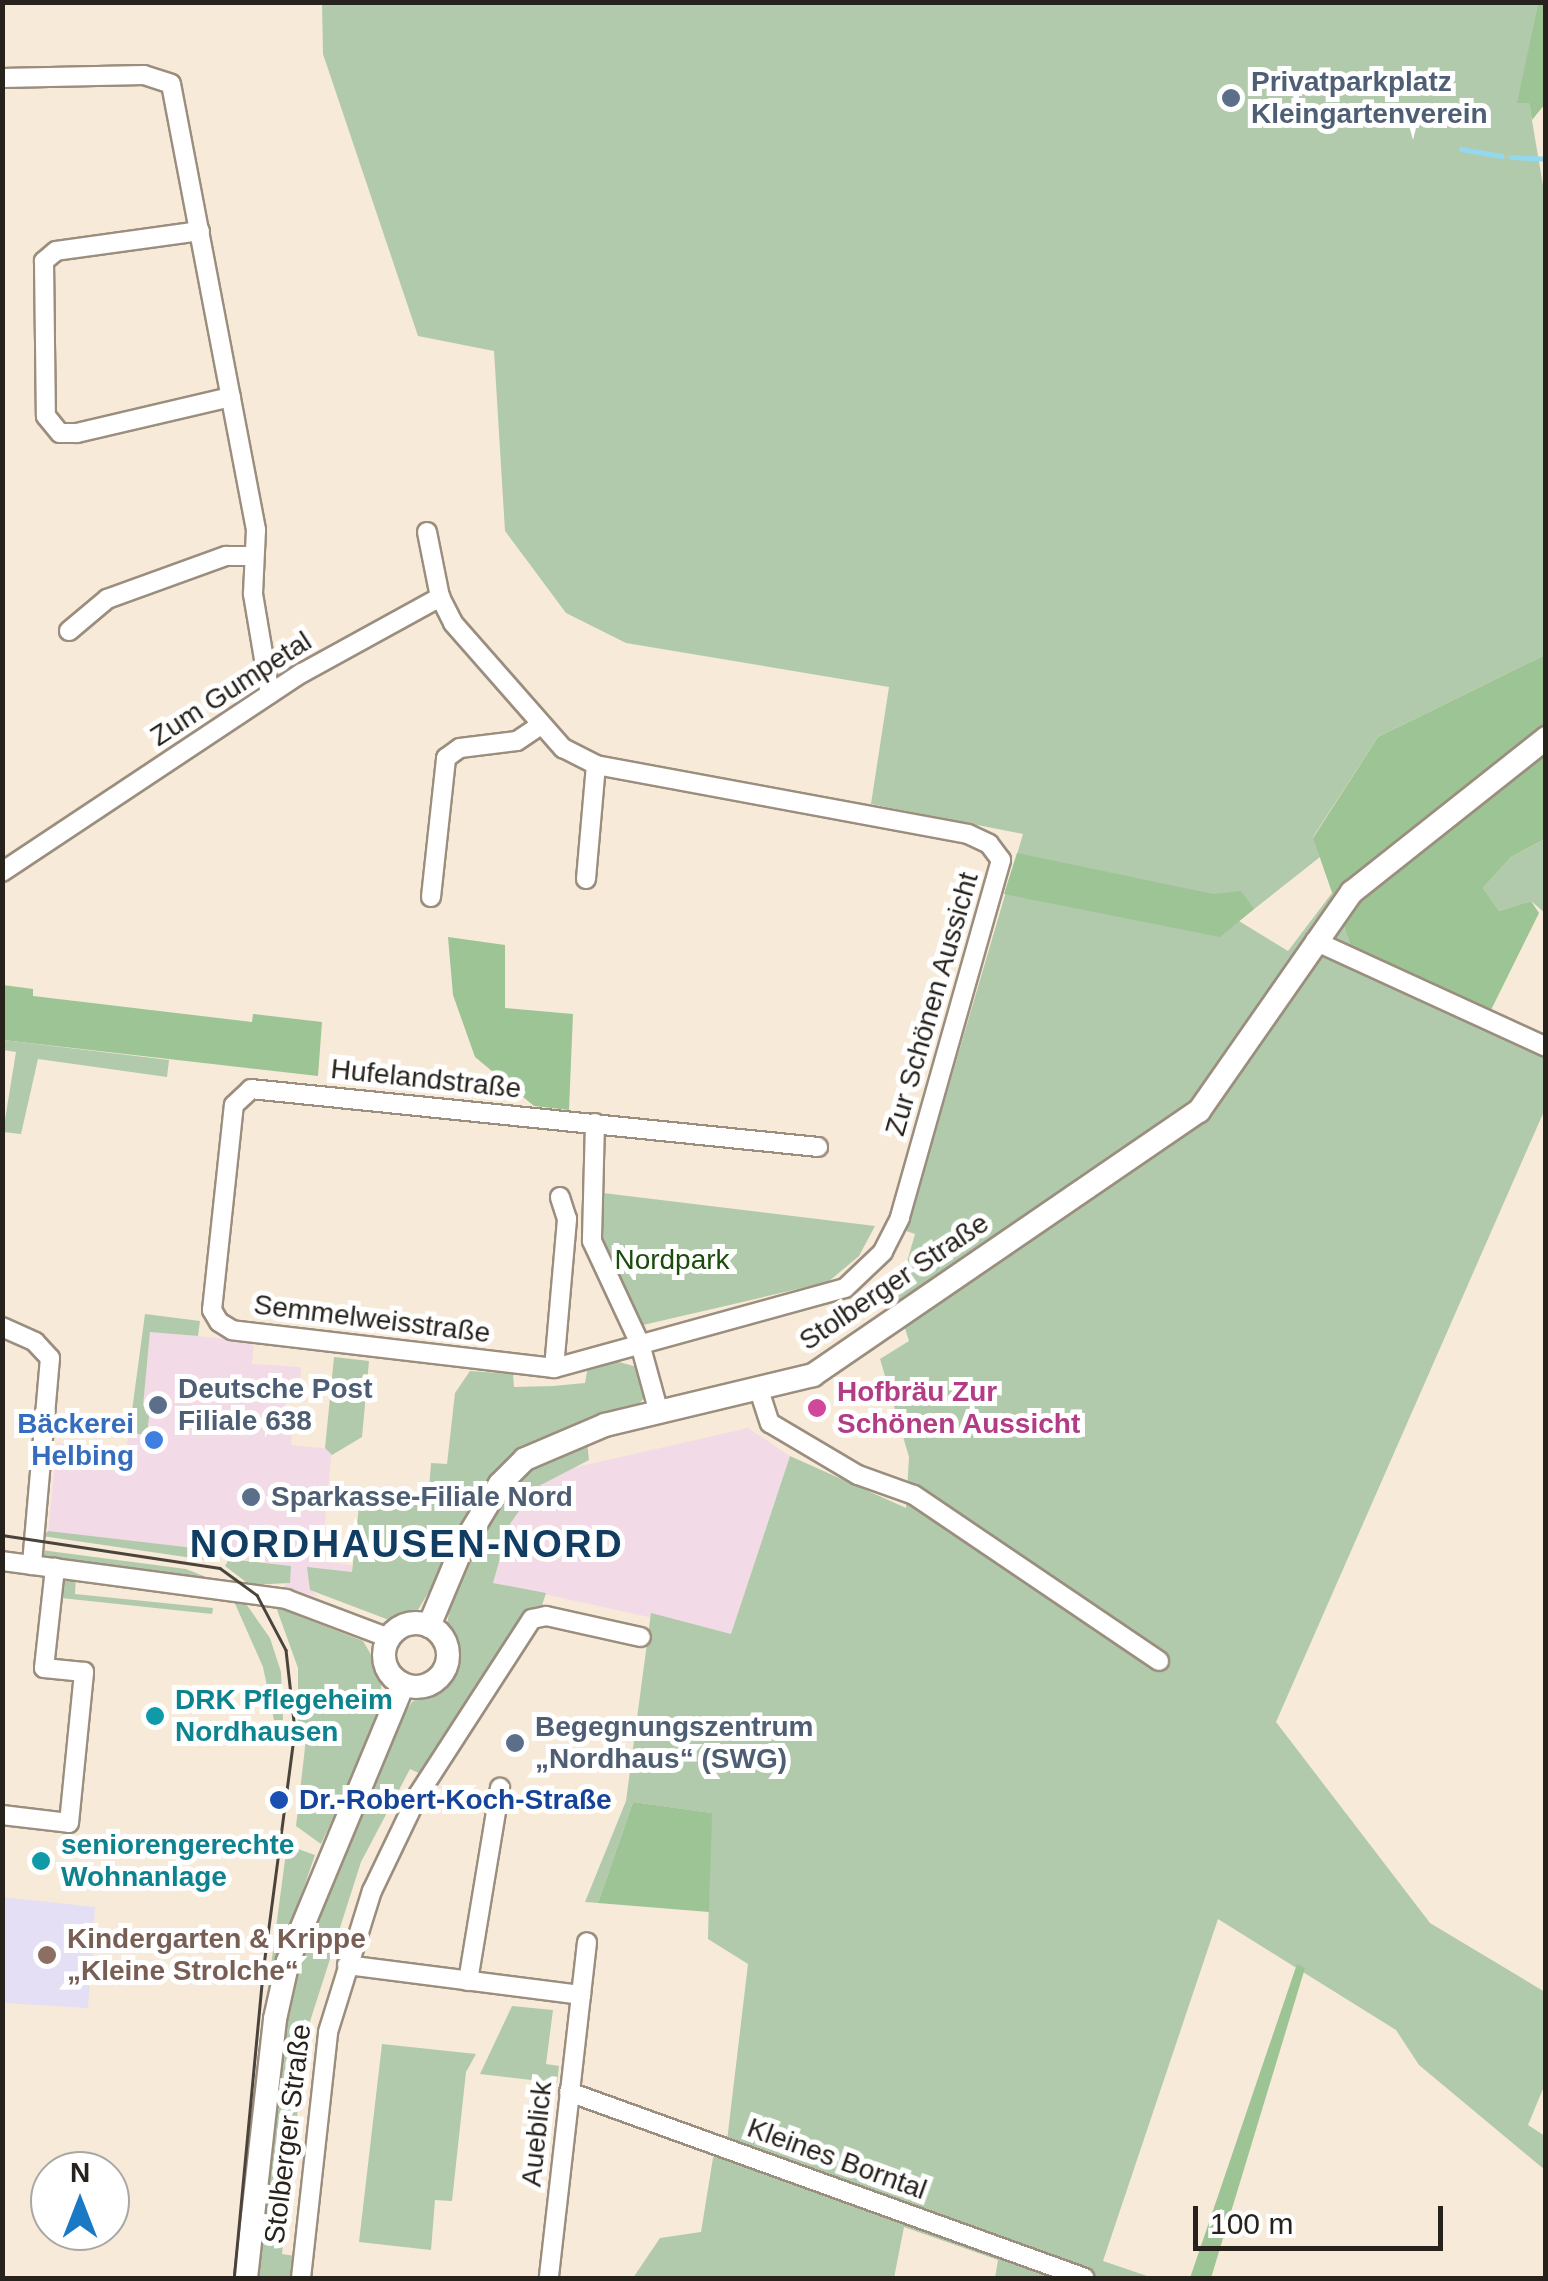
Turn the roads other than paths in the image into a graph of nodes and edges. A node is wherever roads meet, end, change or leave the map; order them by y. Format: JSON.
{"nodes":[{"id":1,"x":2,"y":78,"type":"edge"},
{"id":2,"x":200,"y":230,"type":"junction"},
{"id":3,"x":231,"y":397,"type":"junction"},
{"id":4,"x":427,"y":532,"type":"dead end"},
{"id":5,"x":254,"y":556,"type":"junction"},
{"id":6,"x":440,"y":597,"type":"junction"},
{"id":7,"x":69,"y":630,"type":"dead end"},
{"id":8,"x":270,"y":694,"type":"junction"},
{"id":9,"x":538,"y":727,"type":"junction"},
{"id":10,"x":1546,"y":738,"type":"edge"},
{"id":11,"x":596,"y":765,"type":"junction"},
{"id":12,"x":2,"y":872,"type":"edge"},
{"id":13,"x":586,"y":879,"type":"dead end"},
{"id":14,"x":431,"y":897,"type":"dead end"},
{"id":15,"x":1315,"y":941,"type":"junction"},
{"id":16,"x":1546,"y":1047,"type":"edge"},
{"id":17,"x":251,"y":1089,"type":"joint"},
{"id":18,"x":595,"y":1123,"type":"junction"},
{"id":19,"x":818,"y":1147,"type":"dead end"},
{"id":20,"x":560,"y":1197,"type":"dead end"},
{"id":21,"x":2,"y":1328,"type":"edge"},
{"id":22,"x":640,"y":1344,"type":"junction"},
{"id":23,"x":554,"y":1368,"type":"junction"},
{"id":24,"x":759,"y":1390,"type":"junction"},
{"id":25,"x":659,"y":1414,"type":"junction"},
{"id":26,"x":2,"y":1560,"type":"edge"},
{"id":27,"x":32,"y":1565,"type":"junction"},
{"id":28,"x":56,"y":1568,"type":"junction"},
{"id":29,"x":429,"y":1626,"type":"junction"},
{"id":30,"x":641,"y":1637,"type":"dead end"},
{"id":31,"x":389,"y":1638,"type":"junction"},
{"id":32,"x":1159,"y":1661,"type":"dead end"},
{"id":33,"x":403,"y":1684,"type":"junction"},
{"id":34,"x":500,"y":1788,"type":"dead end"},
{"id":35,"x":2,"y":1815,"type":"edge"},
{"id":36,"x":586,"y":1942,"type":"dead end"},
{"id":37,"x":346,"y":1965,"type":"junction"},
{"id":38,"x":468,"y":1982,"type":"junction"},
{"id":39,"x":581,"y":1995,"type":"junction"},
{"id":40,"x":570,"y":2092,"type":"junction"},
{"id":41,"x":246,"y":2278,"type":"edge"},
{"id":42,"x":302,"y":2278,"type":"edge"},
{"id":43,"x":549,"y":2278,"type":"edge"},
{"id":44,"x":1085,"y":2278,"type":"edge"}],
"edges":[{"from":1,"to":2,"type":"street"},
{"from":2,"to":3,"type":"street"},
{"from":2,"to":3,"type":"street"},
{"from":3,"to":5,"type":"street"},
{"from":4,"to":6,"type":"street"},
{"from":5,"to":7,"type":"street"},
{"from":5,"to":8,"type":"street"},
{"from":6,"to":8,"type":"street","name":"Zum Gumpetal"},
{"from":6,"to":9,"type":"street","name":"Zur Schönen Aussicht"},
{"from":8,"to":12,"type":"street","name":"Zum Gumpetal"},
{"from":9,"to":11,"type":"street","name":"Zur Schönen Aussicht"},
{"from":9,"to":14,"type":"street"},
{"from":10,"to":15,"type":"main road","name":"Stolberger Straße"},
{"from":11,"to":13,"type":"street"},
{"from":11,"to":22,"type":"street","name":"Zur Schönen Aussicht"},
{"from":15,"to":16,"type":"street"},
{"from":15,"to":24,"type":"main road","name":"Stolberger Straße"},
{"from":17,"to":18,"type":"street","name":"Hufelandstraße"},
{"from":17,"to":23,"type":"street","name":"Semmelweisstraße"},
{"from":18,"to":19,"type":"street","name":"Hufelandstraße"},
{"from":18,"to":22,"type":"street"},
{"from":20,"to":23,"type":"street"},
{"from":21,"to":27,"type":"street"},
{"from":22,"to":23,"type":"street","name":"Semmelweisstraße"},
{"from":22,"to":25,"type":"street"},
{"from":24,"to":25,"type":"main road","name":"Stolberger Straße"},
{"from":24,"to":32,"type":"street"},
{"from":25,"to":29,"type":"main road","name":"Stolberger Straße"},
{"from":26,"to":27,"type":"street"},
{"from":27,"to":28,"type":"street"},
{"from":28,"to":31,"type":"street"},
{"from":28,"to":35,"type":"street"},
{"from":29,"to":31,"type":"main road"},
{"from":29,"to":33,"type":"main road"},
{"from":30,"to":37,"type":"street","name":"Stolberger Straße"},
{"from":31,"to":33,"type":"main road"},
{"from":33,"to":41,"type":"main road","name":"Stolberger Straße"},
{"from":34,"to":38,"type":"street"},
{"from":36,"to":39,"type":"street","name":"Aueblick"},
{"from":37,"to":38,"type":"street"},
{"from":37,"to":42,"type":"street","name":"Stolberger Straße"},
{"from":38,"to":39,"type":"street"},
{"from":39,"to":40,"type":"street","name":"Aueblick"},
{"from":40,"to":43,"type":"street","name":"Aueblick"},
{"from":40,"to":44,"type":"street","name":"Kleines Borntal"}]}
